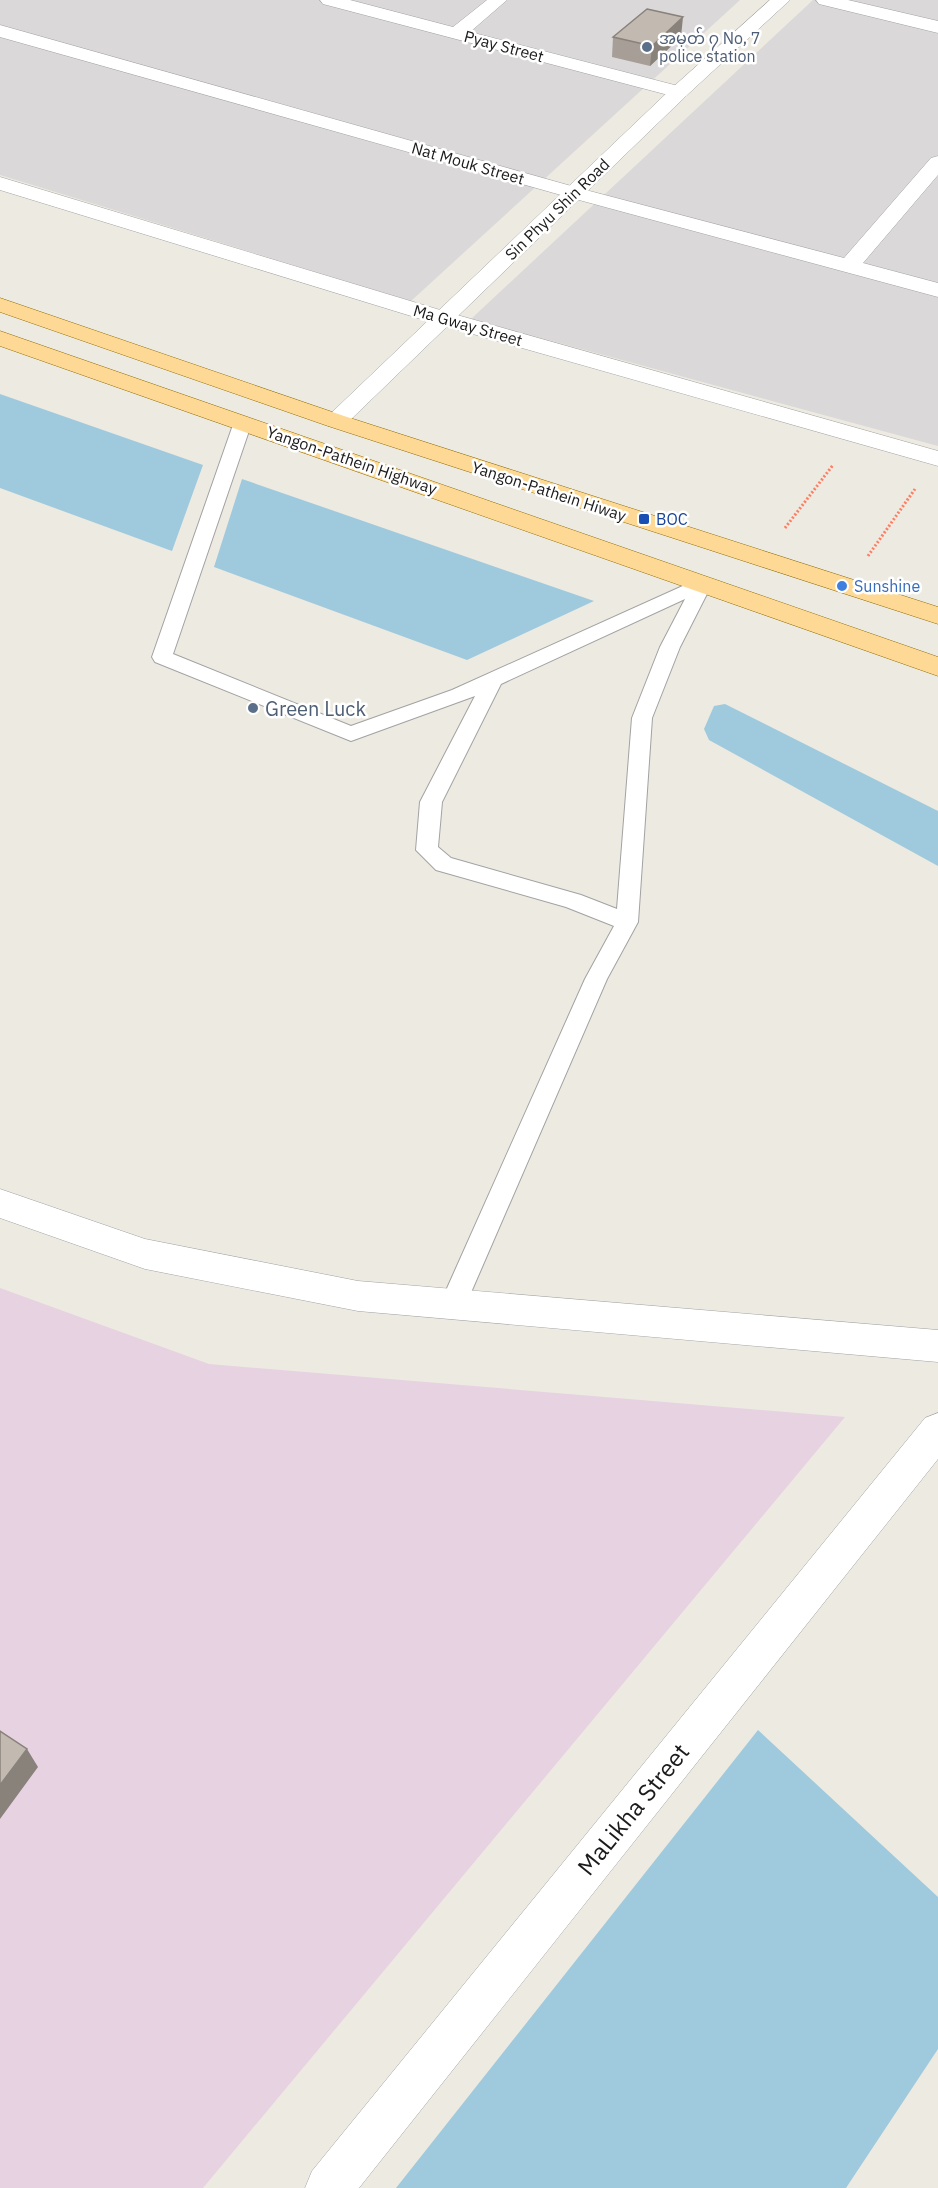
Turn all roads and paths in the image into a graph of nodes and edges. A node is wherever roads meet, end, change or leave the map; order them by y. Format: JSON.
{"nodes":[{"id":1,"x":329,"y":0,"type":"edge"},
{"id":2,"x":498,"y":0,"type":"edge"},
{"id":3,"x":781,"y":0,"type":"edge"},
{"id":4,"x":825,"y":0,"type":"edge"},
{"id":5,"x":938,"y":27,"type":"edge"},
{"id":6,"x":0,"y":32,"type":"edge"},
{"id":7,"x":456,"y":34,"type":"junction"},
{"id":8,"x":679,"y":92,"type":"junction"},
{"id":9,"x":938,"y":162,"type":"edge"},
{"id":10,"x":0,"y":183,"type":"edge"},
{"id":11,"x":575,"y":193,"type":"junction"},
{"id":12,"x":848,"y":267,"type":"junction"},
{"id":13,"x":938,"y":290,"type":"edge"},
{"id":14,"x":0,"y":305,"type":"edge"},
{"id":15,"x":442,"y":318,"type":"junction"},
{"id":16,"x":0,"y":338,"type":"edge"},
{"id":17,"x":336,"y":420,"type":"junction"},
{"id":18,"x":243,"y":422,"type":"junction"},
{"id":19,"x":855,"y":435,"type":"junction"},
{"id":20,"x":937,"y":459,"type":"edge"},
{"id":21,"x":763,"y":558,"type":"junction"},
{"id":22,"x":704,"y":584,"type":"junction"},
{"id":23,"x":847,"y":586,"type":"junction"},
{"id":24,"x":930,"y":612,"type":"edge"},
{"id":25,"x":938,"y":667,"type":"edge"},
{"id":26,"x":493,"y":680,"type":"junction"},
{"id":27,"x":627,"y":922,"type":"junction"},
{"id":28,"x":0,"y":1203,"type":"edge"},
{"id":29,"x":453,"y":1304,"type":"junction"},
{"id":30,"x":938,"y":1346,"type":"edge"},
{"id":31,"x":938,"y":1430,"type":"edge"},
{"id":32,"x":329,"y":2188,"type":"edge"}],
"edges":[{"from":1,"to":7,"type":"street","name":"Pyay Street"},
{"from":2,"to":7,"type":"street"},
{"from":3,"to":8,"type":"street","name":"Sin Phyu Shin Road"},
{"from":4,"to":5,"type":"street"},
{"from":6,"to":11,"type":"street","name":"Nat Mouk Street"},
{"from":7,"to":8,"type":"street","name":"Pyay Street"},
{"from":8,"to":11,"type":"street","name":"Sin Phyu Shin Road"},
{"from":9,"to":12,"type":"street"},
{"from":10,"to":15,"type":"street","name":"Ma Gway Street"},
{"from":11,"to":12,"type":"street","name":"Nat Mouk Street"},
{"from":11,"to":15,"type":"street","name":"Sin Phyu Shin Road"},
{"from":12,"to":13,"type":"street","name":"Nat Mouk Street"},
{"from":14,"to":17,"type":"main road","name":"Yangon-Pathein Highway"},
{"from":15,"to":17,"type":"street","name":"Sin Phyu Shin Road"},
{"from":15,"to":19,"type":"street","name":"Ma Gway Street"},
{"from":16,"to":18,"type":"main road","name":"Yangon-Pathein Highway"},
{"from":17,"to":21,"type":"main road","name":"Yangon-Pathein Hiway"},
{"from":18,"to":22,"type":"main road","name":"Yangon-Pathein Highway"},
{"from":18,"to":26,"type":"lane"},
{"from":19,"to":20,"type":"street","name":"Ma Gway Street"},
{"from":19,"to":21,"type":"path"},
{"from":20,"to":23,"type":"path"},
{"from":21,"to":23,"type":"main road"},
{"from":22,"to":25,"type":"main road","name":"Yangon-Pathein Highway"},
{"from":22,"to":26,"type":"lane"},
{"from":22,"to":27,"type":"lane"},
{"from":23,"to":24,"type":"main road"},
{"from":26,"to":27,"type":"lane"},
{"from":27,"to":29,"type":"lane"},
{"from":28,"to":29,"type":"street"},
{"from":29,"to":30,"type":"street"},
{"from":31,"to":32,"type":"street","name":"MaLikha Street"}]}
